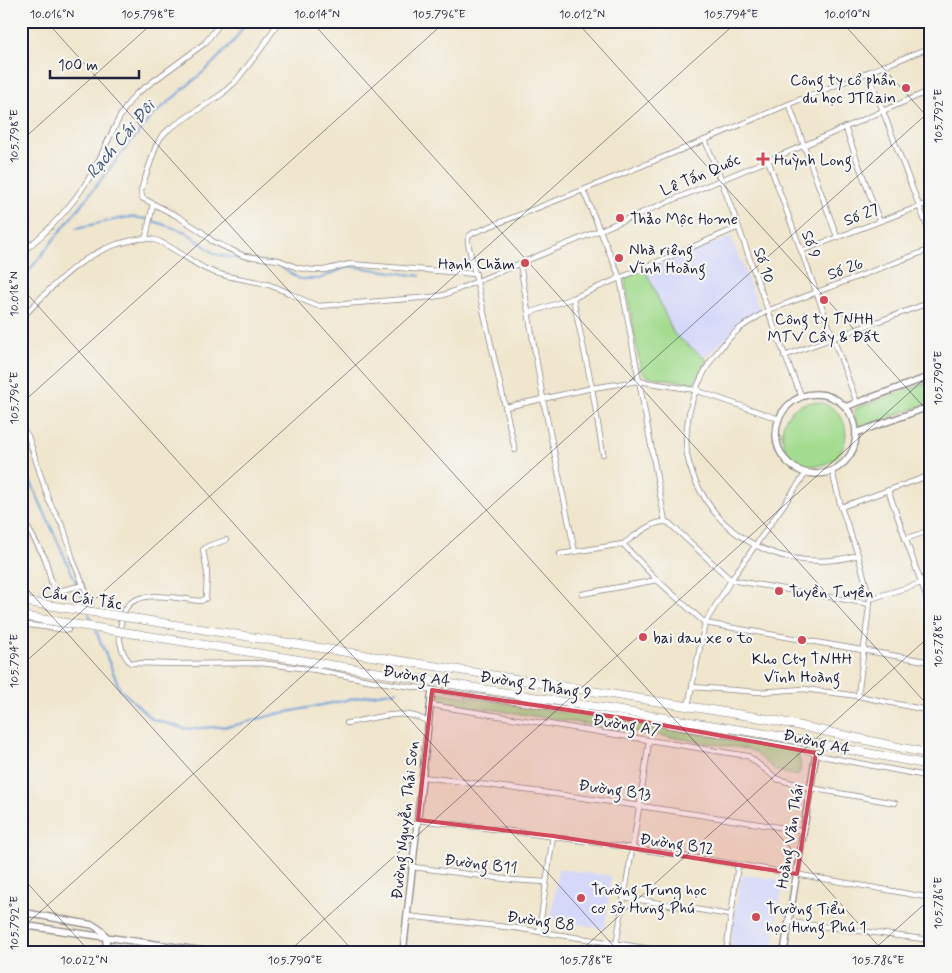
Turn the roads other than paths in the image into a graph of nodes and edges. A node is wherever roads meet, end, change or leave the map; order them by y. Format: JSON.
{"nodes":[{"id":1,"x":222,"y":21,"type":"edge"},
{"id":2,"x":279,"y":21,"type":"edge"},
{"id":3,"x":931,"y":47,"type":"edge"},
{"id":4,"x":868,"y":72,"type":"junction"},
{"id":5,"x":931,"y":90,"type":"edge"},
{"id":6,"x":789,"y":104,"type":"junction"},
{"id":7,"x":884,"y":111,"type":"junction"},
{"id":8,"x":845,"y":128,"type":"junction"},
{"id":9,"x":705,"y":140,"type":"junction"},
{"id":10,"x":805,"y":145,"type":"junction"},
{"id":11,"x":768,"y":160,"type":"junction"},
{"id":12,"x":722,"y":178,"type":"junction"},
{"id":13,"x":583,"y":190,"type":"junction"},
{"id":14,"x":931,"y":202,"type":"edge"},
{"id":15,"x":153,"y":204,"type":"junction"},
{"id":16,"x":920,"y":206,"type":"junction"},
{"id":17,"x":879,"y":220,"type":"junction"},
{"id":18,"x":739,"y":227,"type":"junction"},
{"id":19,"x":600,"y":230,"type":"junction"},
{"id":20,"x":146,"y":237,"type":"junction"},
{"id":21,"x":837,"y":237,"type":"junction"},
{"id":22,"x":931,"y":237,"type":"edge"},
{"id":23,"x":931,"y":249,"type":"edge"},
{"id":24,"x":801,"y":251,"type":"junction"},
{"id":25,"x":21,"y":253,"type":"edge"},
{"id":26,"x":520,"y":264,"type":"junction"},
{"id":27,"x":476,"y":274,"type":"junction"},
{"id":28,"x":620,"y":278,"type":"junction"},
{"id":29,"x":478,"y":280,"type":"junction"},
{"id":30,"x":816,"y":292,"type":"junction"},
{"id":31,"x":573,"y":298,"type":"junction"},
{"id":32,"x":931,"y":302,"type":"edge"},
{"id":33,"x":768,"y":311,"type":"junction"},
{"id":34,"x":529,"y":313,"type":"junction"},
{"id":35,"x":21,"y":320,"type":"edge"},
{"id":36,"x":833,"y":338,"type":"junction"},
{"id":37,"x":784,"y":356,"type":"junction"},
{"id":38,"x":931,"y":376,"type":"edge"},
{"id":39,"x":638,"y":381,"type":"junction"},
{"id":40,"x":592,"y":388,"type":"junction"},
{"id":41,"x":695,"y":390,"type":"junction"},
{"id":42,"x":802,"y":397,"type":"junction"},
{"id":43,"x":543,"y":399,"type":"junction"},
{"id":44,"x":857,"y":403,"type":"junction"},
{"id":45,"x":931,"y":406,"type":"edge"},
{"id":46,"x":845,"y":407,"type":"junction"},
{"id":47,"x":506,"y":408,"type":"junction"},
{"id":48,"x":779,"y":419,"type":"junction"},
{"id":49,"x":21,"y":427,"type":"edge"},
{"id":50,"x":856,"y":433,"type":"junction"},
{"id":51,"x":515,"y":450,"type":"dead end"},
{"id":52,"x":603,"y":454,"type":"dead end"},
{"id":53,"x":832,"y":471,"type":"junction"},
{"id":54,"x":806,"y":473,"type":"junction"},
{"id":55,"x":931,"y":475,"type":"edge"},
{"id":56,"x":888,"y":490,"type":"junction"},
{"id":57,"x":841,"y":507,"type":"junction"},
{"id":58,"x":21,"y":516,"type":"edge"},
{"id":59,"x":665,"y":521,"type":"junction"},
{"id":60,"x":931,"y":530,"type":"edge"},
{"id":61,"x":906,"y":539,"type":"junction"},
{"id":62,"x":226,"y":540,"type":"dead end"},
{"id":63,"x":623,"y":544,"type":"junction"},
{"id":64,"x":755,"y":546,"type":"junction"},
{"id":65,"x":575,"y":552,"type":"junction"},
{"id":66,"x":560,"y":554,"type":"dead end"},
{"id":67,"x":858,"y":555,"type":"junction"},
{"id":68,"x":657,"y":580,"type":"junction"},
{"id":69,"x":731,"y":580,"type":"junction"},
{"id":70,"x":931,"y":580,"type":"edge"},
{"id":71,"x":921,"y":584,"type":"junction"},
{"id":72,"x":82,"y":585,"type":"junction"},
{"id":73,"x":582,"y":594,"type":"dead end"},
{"id":74,"x":21,"y":601,"type":"edge"},
{"id":75,"x":870,"y":602,"type":"junction"},
{"id":76,"x":91,"y":604,"type":"dead end"},
{"id":77,"x":931,"y":610,"type":"edge"},
{"id":78,"x":21,"y":616,"type":"edge"},
{"id":79,"x":138,"y":619,"type":"joint"},
{"id":80,"x":706,"y":623,"type":"junction"},
{"id":81,"x":21,"y":624,"type":"edge"},
{"id":82,"x":68,"y":630,"type":"dead end"},
{"id":83,"x":136,"y":634,"type":"joint"},
{"id":84,"x":864,"y":651,"type":"junction"},
{"id":85,"x":931,"y":662,"type":"edge"},
{"id":86,"x":692,"y":687,"type":"junction"},
{"id":87,"x":432,"y":690,"type":"junction"},
{"id":88,"x":858,"y":696,"type":"junction"},
{"id":89,"x":431,"y":705,"type":"junction"},
{"id":90,"x":688,"y":706,"type":"junction"},
{"id":91,"x":931,"y":711,"type":"edge"},
{"id":92,"x":347,"y":723,"type":"dead end"},
{"id":93,"x":429,"y":723,"type":"junction"},
{"id":94,"x":649,"y":740,"type":"junction"},
{"id":95,"x":816,"y":753,"type":"junction"},
{"id":96,"x":931,"y":754,"type":"edge"},
{"id":97,"x":931,"y":765,"type":"edge"},
{"id":98,"x":423,"y":777,"type":"junction"},
{"id":99,"x":931,"y":777,"type":"edge"},
{"id":100,"x":810,"y":788,"type":"junction"},
{"id":101,"x":895,"y":803,"type":"dead end"},
{"id":102,"x":640,"y":806,"type":"junction"},
{"id":103,"x":418,"y":820,"type":"junction"},
{"id":104,"x":804,"y":831,"type":"junction"},
{"id":105,"x":553,"y":836,"type":"junction"},
{"id":106,"x":632,"y":850,"type":"junction"},
{"id":107,"x":738,"y":865,"type":"junction"},
{"id":108,"x":413,"y":867,"type":"junction"},
{"id":109,"x":797,"y":874,"type":"junction"},
{"id":110,"x":546,"y":882,"type":"junction"},
{"id":111,"x":623,"y":897,"type":"junction"},
{"id":112,"x":931,"y":898,"type":"edge"},
{"id":113,"x":21,"y":912,"type":"edge"},
{"id":114,"x":730,"y":915,"type":"junction"},
{"id":115,"x":407,"y":916,"type":"junction"},
{"id":116,"x":789,"y":922,"type":"junction"},
{"id":117,"x":21,"y":925,"type":"edge"},
{"id":118,"x":539,"y":932,"type":"junction"},
{"id":119,"x":107,"y":938,"type":"junction"},
{"id":120,"x":931,"y":940,"type":"edge"},
{"id":121,"x":616,"y":944,"type":"junction"},
{"id":122,"x":106,"y":952,"type":"edge"},
{"id":123,"x":211,"y":952,"type":"edge"},
{"id":124,"x":403,"y":952,"type":"edge"},
{"id":125,"x":615,"y":952,"type":"edge"},
{"id":126,"x":671,"y":952,"type":"edge"},
{"id":127,"x":726,"y":952,"type":"edge"},
{"id":128,"x":784,"y":952,"type":"edge"}],
"edges":[{"from":1,"to":25,"type":"street"},
{"from":2,"to":15,"type":"street"},
{"from":3,"to":4,"type":"street"},
{"from":4,"to":6,"type":"street"},
{"from":4,"to":7,"type":"street"},
{"from":5,"to":7,"type":"street","name":"Lê Tấn Quốc"},
{"from":6,"to":9,"type":"street"},
{"from":6,"to":10,"type":"street"},
{"from":7,"to":8,"type":"street","name":"Lê Tấn Quốc"},
{"from":7,"to":16,"type":"street"},
{"from":8,"to":10,"type":"street","name":"Lê Tấn Quốc"},
{"from":8,"to":17,"type":"street"},
{"from":9,"to":12,"type":"street","name":"Số 10"},
{"from":9,"to":13,"type":"street"},
{"from":10,"to":11,"type":"street","name":"Lê Tấn Quốc"},
{"from":10,"to":21,"type":"street"},
{"from":11,"to":12,"type":"street","name":"Lê Tấn Quốc"},
{"from":11,"to":24,"type":"street","name":"Số 9"},
{"from":12,"to":18,"type":"street","name":"Số 10"},
{"from":12,"to":19,"type":"street","name":"Lê Tấn Quốc"},
{"from":13,"to":19,"type":"street"},
{"from":13,"to":27,"type":"street"},
{"from":14,"to":16,"type":"street","name":"Số 27"},
{"from":15,"to":20,"type":"street"},
{"from":15,"to":27,"type":"street"},
{"from":16,"to":17,"type":"street","name":"Số 27"},
{"from":16,"to":22,"type":"street"},
{"from":17,"to":21,"type":"street","name":"Số 27"},
{"from":18,"to":28,"type":"street"},
{"from":18,"to":33,"type":"street","name":"Số 10"},
{"from":19,"to":26,"type":"street","name":"Lê Tấn Quốc"},
{"from":19,"to":28,"type":"street"},
{"from":20,"to":29,"type":"street","name":"Lê Tấn Quốc"},
{"from":20,"to":35,"type":"street"},
{"from":21,"to":24,"type":"street","name":"Số 27"},
{"from":23,"to":30,"type":"street","name":"Số 26"},
{"from":24,"to":30,"type":"street","name":"Số 9"},
{"from":26,"to":29,"type":"street","name":"Lê Tấn Quốc"},
{"from":26,"to":34,"type":"street"},
{"from":27,"to":29,"type":"street"},
{"from":28,"to":31,"type":"street"},
{"from":28,"to":39,"type":"street"},
{"from":29,"to":47,"type":"street"},
{"from":30,"to":33,"type":"street","name":"Số 26"},
{"from":30,"to":36,"type":"street","name":"Số 9"},
{"from":31,"to":34,"type":"street"},
{"from":31,"to":40,"type":"street"},
{"from":32,"to":36,"type":"street"},
{"from":33,"to":37,"type":"street","name":"Số 10"},
{"from":33,"to":41,"type":"street","name":"Số 26"},
{"from":34,"to":43,"type":"street"},
{"from":36,"to":37,"type":"street"},
{"from":36,"to":44,"type":"street","name":"Số 9"},
{"from":37,"to":42,"type":"street","name":"Số 10"},
{"from":38,"to":44,"type":"street"},
{"from":39,"to":40,"type":"street"},
{"from":39,"to":41,"type":"street"},
{"from":39,"to":59,"type":"street"},
{"from":40,"to":43,"type":"street"},
{"from":40,"to":52,"type":"street"},
{"from":41,"to":48,"type":"street"},
{"from":41,"to":64,"type":"street","name":"Số 26"},
{"from":42,"to":46,"type":"street"},
{"from":42,"to":48,"type":"street"},
{"from":43,"to":47,"type":"street"},
{"from":43,"to":65,"type":"street"},
{"from":44,"to":46,"type":"street"},
{"from":45,"to":50,"type":"street"},
{"from":46,"to":50,"type":"street"},
{"from":47,"to":51,"type":"street"},
{"from":48,"to":54,"type":"street"},
{"from":49,"to":72,"type":"street"},
{"from":50,"to":53,"type":"street"},
{"from":53,"to":54,"type":"street"},
{"from":53,"to":57,"type":"street"},
{"from":54,"to":64,"type":"street"},
{"from":55,"to":56,"type":"street"},
{"from":56,"to":57,"type":"street"},
{"from":56,"to":61,"type":"street"},
{"from":57,"to":67,"type":"street"},
{"from":58,"to":72,"type":"street"},
{"from":59,"to":63,"type":"street"},
{"from":59,"to":69,"type":"street"},
{"from":60,"to":61,"type":"street"},
{"from":61,"to":71,"type":"street"},
{"from":62,"to":87,"type":"street","name":"Đường A4"},
{"from":63,"to":65,"type":"street"},
{"from":63,"to":68,"type":"street"},
{"from":64,"to":67,"type":"street","name":"Số 26"},
{"from":64,"to":69,"type":"street"},
{"from":65,"to":66,"type":"street"},
{"from":67,"to":75,"type":"street"},
{"from":68,"to":73,"type":"street"},
{"from":68,"to":80,"type":"street"},
{"from":69,"to":75,"type":"street"},
{"from":69,"to":80,"type":"street"},
{"from":70,"to":71,"type":"street"},
{"from":71,"to":75,"type":"street"},
{"from":71,"to":77,"type":"street"},
{"from":72,"to":76,"type":"street"},
{"from":74,"to":79,"type":"highway","name":"Cầu Cái Tắc","bridge":true},
{"from":75,"to":84,"type":"street"},
{"from":78,"to":83,"type":"highway","name":"Cầu Cái Tắc","bridge":true},
{"from":79,"to":90,"type":"highway","name":"Đường 2 Tháng 9"},
{"from":80,"to":84,"type":"street"},
{"from":80,"to":86,"type":"street"},
{"from":81,"to":82,"type":"street"},
{"from":83,"to":97,"type":"highway","name":"Đường 2 Tháng 9"},
{"from":84,"to":85,"type":"street"},
{"from":84,"to":88,"type":"street"},
{"from":86,"to":88,"type":"street"},
{"from":86,"to":90,"type":"street"},
{"from":87,"to":89,"type":"street","name":"Đường Nguyễn Thái Sơn"},
{"from":87,"to":95,"type":"street","name":"Đường A4"},
{"from":88,"to":91,"type":"street"},
{"from":89,"to":93,"type":"street","name":"Đường Nguyễn Thái Sơn"},
{"from":89,"to":94,"type":"street","name":"Đường A7"},
{"from":90,"to":96,"type":"highway","name":"Đường 2 Tháng 9"},
{"from":92,"to":93,"type":"street"},
{"from":93,"to":98,"type":"street","name":"Đường Nguyễn Thái Sơn"},
{"from":94,"to":100,"type":"street","name":"Đường A7"},
{"from":94,"to":102,"type":"street"},
{"from":95,"to":99,"type":"street","name":"Đường A4"},
{"from":95,"to":100,"type":"street","name":"Hoàng Văn Thái"},
{"from":98,"to":102,"type":"street","name":"Đường B13"},
{"from":98,"to":103,"type":"street","name":"Đường Nguyễn Thái Sơn"},
{"from":100,"to":101,"type":"street","name":"Đường A7"},
{"from":100,"to":104,"type":"street","name":"Hoàng Văn Thái"},
{"from":102,"to":104,"type":"street","name":"Đường B13"},
{"from":102,"to":106,"type":"street"},
{"from":103,"to":105,"type":"street","name":"Đường B12"},
{"from":103,"to":108,"type":"street","name":"Đường Nguyễn Thái Sơn"},
{"from":104,"to":109,"type":"street","name":"Hoàng Văn Thái"},
{"from":105,"to":106,"type":"street","name":"Đường B12"},
{"from":105,"to":110,"type":"street"},
{"from":106,"to":107,"type":"street","name":"Đường B12"},
{"from":106,"to":111,"type":"street"},
{"from":107,"to":109,"type":"street","name":"Đường B12"},
{"from":107,"to":114,"type":"street"},
{"from":108,"to":110,"type":"street","name":"Đường B11"},
{"from":108,"to":115,"type":"street","name":"Đường Nguyễn Thái Sơn"},
{"from":109,"to":112,"type":"street","name":"Đường B12"},
{"from":109,"to":116,"type":"street","name":"Hoàng Văn Thái"},
{"from":110,"to":118,"type":"street"},
{"from":111,"to":114,"type":"street"},
{"from":111,"to":121,"type":"street"},
{"from":113,"to":119,"type":"street"},
{"from":114,"to":127,"type":"street"},
{"from":115,"to":118,"type":"street","name":"Đường B8"},
{"from":115,"to":124,"type":"street","name":"Đường Nguyễn Thái Sơn"},
{"from":116,"to":120,"type":"street"},
{"from":116,"to":128,"type":"street","name":"Hoàng Văn Thái"},
{"from":117,"to":119,"type":"street"},
{"from":118,"to":121,"type":"street","name":"Đường B8"},
{"from":119,"to":122,"type":"street"},
{"from":119,"to":123,"type":"street"},
{"from":121,"to":125,"type":"street"},
{"from":121,"to":126,"type":"street","name":"Đường B8"}]}
